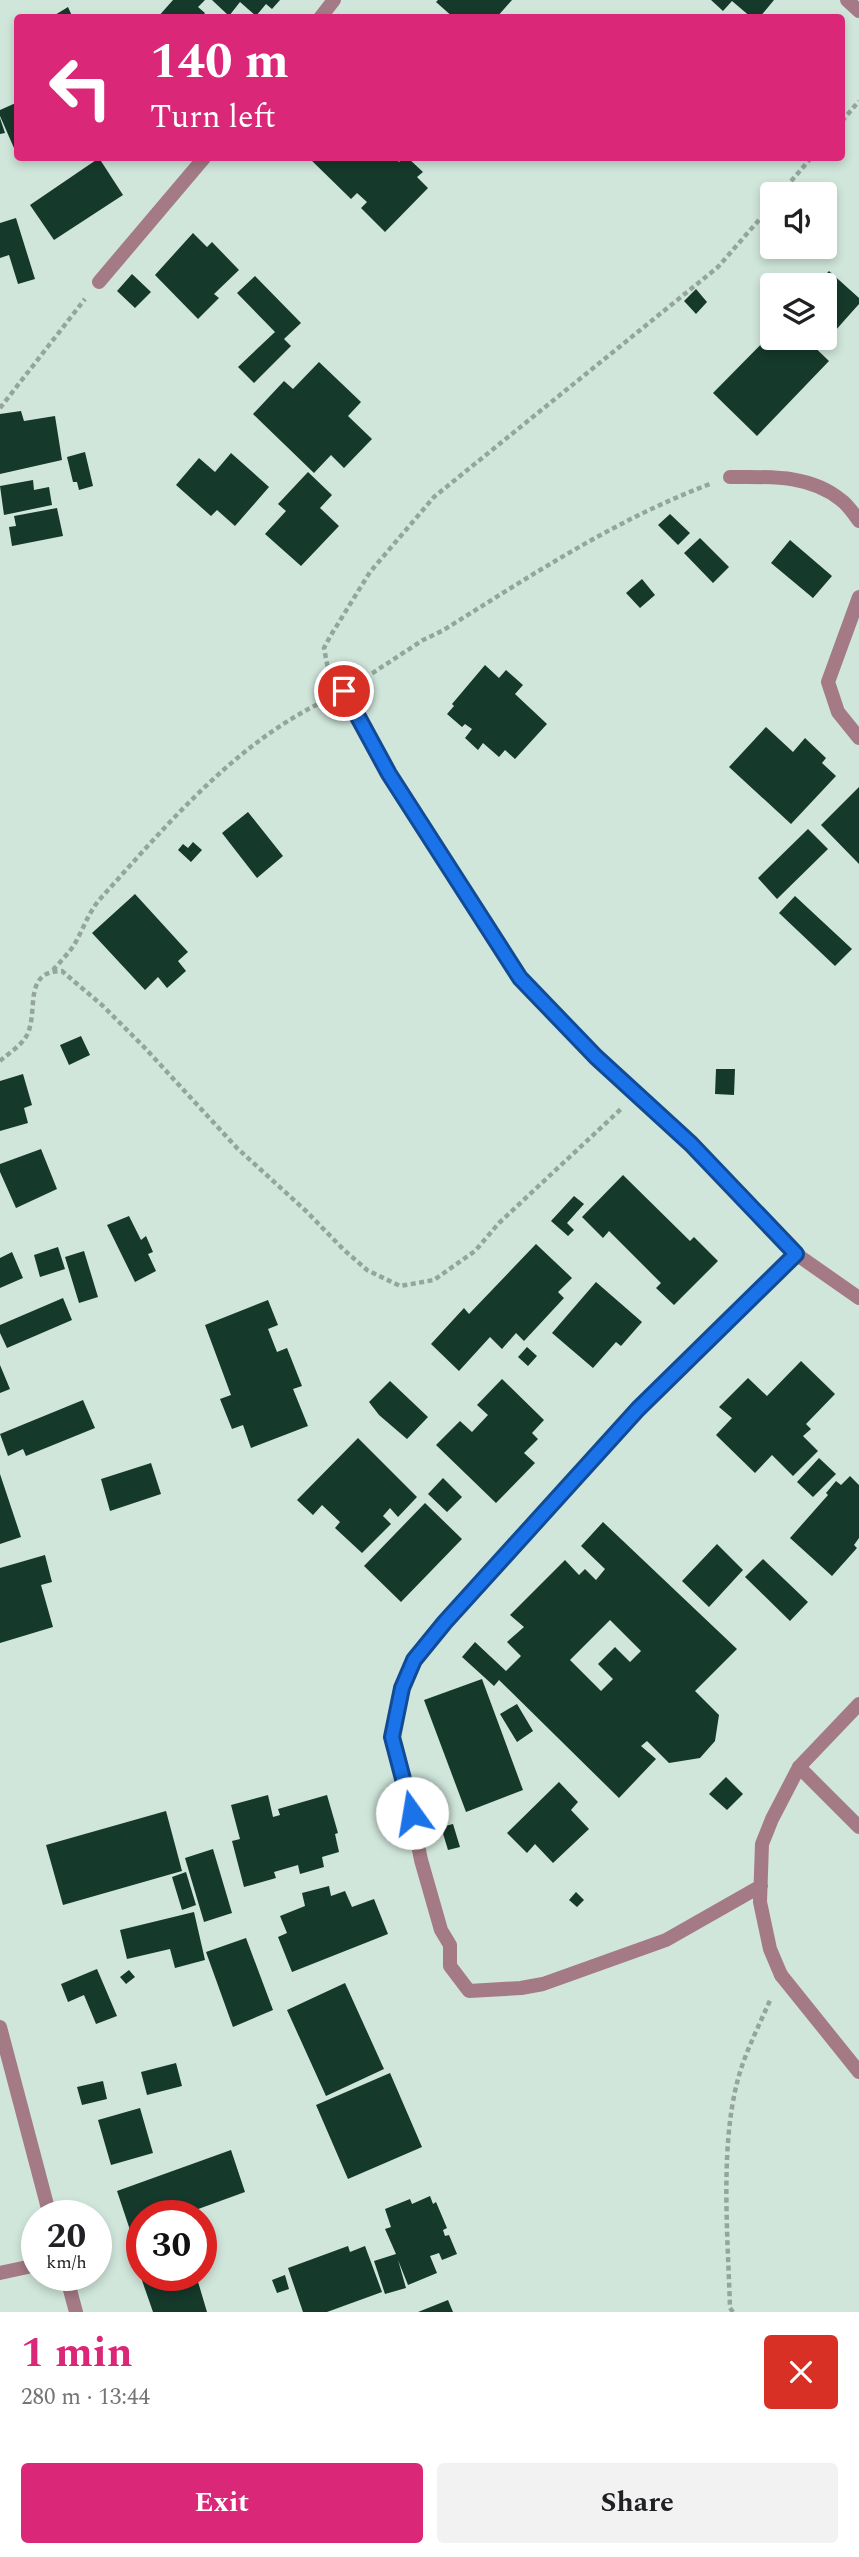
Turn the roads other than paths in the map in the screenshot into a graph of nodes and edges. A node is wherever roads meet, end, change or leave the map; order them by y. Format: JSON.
{"nodes":[{"id":1,"x":334,"y":0,"type":"edge"},
{"id":2,"x":847,"y":0,"type":"edge"},
{"id":3,"x":859,"y":11,"type":"edge"},
{"id":4,"x":323,"y":14,"type":"edge"},
{"id":5,"x":201,"y":161,"type":"edge"},
{"id":6,"x":99,"y":282,"type":"road end"},
{"id":7,"x":730,"y":477,"type":"road end"},
{"id":8,"x":859,"y":521,"type":"edge"},
{"id":9,"x":859,"y":597,"type":"edge"},
{"id":10,"x":344,"y":691,"type":"road end"},
{"id":11,"x":859,"y":737,"type":"edge"},
{"id":12,"x":796,"y":1254,"type":"junction"},
{"id":13,"x":859,"y":1298,"type":"edge"},
{"id":14,"x":859,"y":1704,"type":"edge"},
{"id":15,"x":799,"y":1767,"type":"junction"},
{"id":16,"x":859,"y":1827,"type":"edge"},
{"id":17,"x":761,"y":1886,"type":"junction"},
{"id":18,"x":0,"y":2027,"type":"edge"},
{"id":19,"x":859,"y":2072,"type":"edge"},
{"id":20,"x":46,"y":2200,"type":"edge"},
{"id":21,"x":21,"y":2268,"type":"edge"},
{"id":22,"x":0,"y":2273,"type":"edge"},
{"id":23,"x":70,"y":2291,"type":"edge"},
{"id":24,"x":76,"y":2312,"type":"edge"}],
"edges":[{"from":1,"to":4,"type":"street"},
{"from":2,"to":3,"type":"street"},
{"from":5,"to":6,"type":"street"},
{"from":7,"to":8,"type":"street"},
{"from":9,"to":11,"type":"street"},
{"from":10,"to":12,"type":"street"},
{"from":12,"to":13,"type":"street"},
{"from":12,"to":17,"type":"street"},
{"from":14,"to":15,"type":"street"},
{"from":15,"to":16,"type":"street"},
{"from":15,"to":17,"type":"street"},
{"from":17,"to":19,"type":"street"},
{"from":18,"to":20,"type":"street"},
{"from":21,"to":22,"type":"street"},
{"from":23,"to":24,"type":"street"}]}
